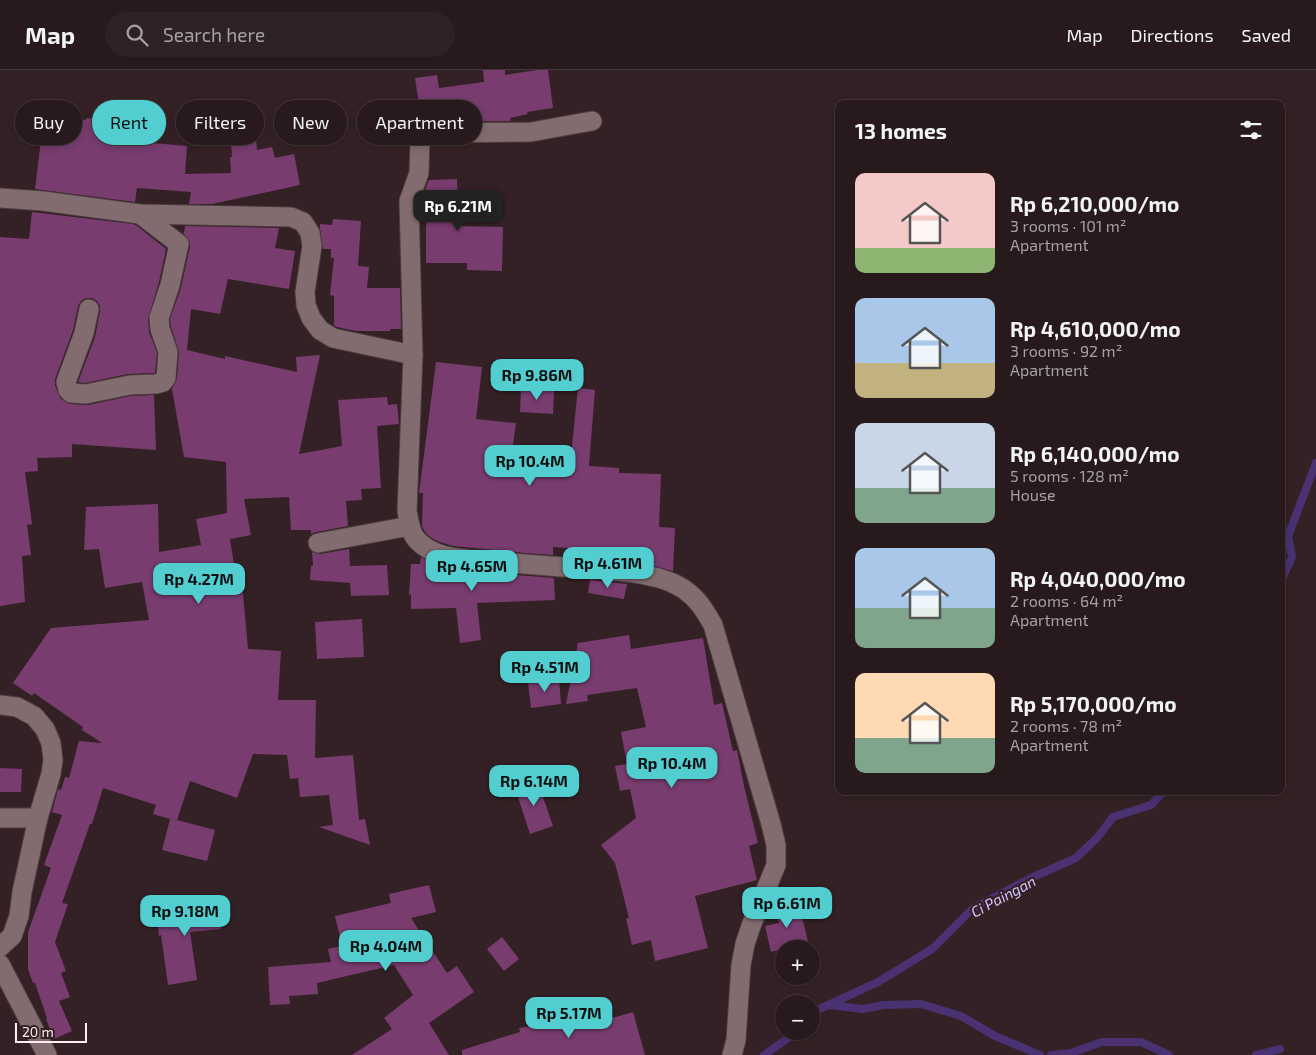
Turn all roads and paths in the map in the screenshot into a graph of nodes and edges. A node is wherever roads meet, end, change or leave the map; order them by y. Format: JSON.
{"nodes":[{"id":1,"x":592,"y":121,"type":"dead end"},
{"id":2,"x":0,"y":198,"type":"edge"},
{"id":3,"x":140,"y":214,"type":"junction"},
{"id":4,"x":89,"y":309,"type":"dead end"},
{"id":5,"x":413,"y":355,"type":"junction"},
{"id":6,"x":410,"y":526,"type":"junction"},
{"id":7,"x":318,"y":543,"type":"dead end"},
{"id":8,"x":0,"y":705,"type":"edge"},
{"id":9,"x":0,"y":818,"type":"edge"},
{"id":10,"x":38,"y":818,"type":"junction"},
{"id":11,"x":0,"y":947,"type":"edge"},
{"id":12,"x":0,"y":964,"type":"edge"},
{"id":13,"x":47,"y":1055,"type":"edge"},
{"id":14,"x":732,"y":1055,"type":"edge"}],
"edges":[{"from":1,"to":5,"type":"street"},
{"from":2,"to":3,"type":"street"},
{"from":3,"to":4,"type":"street"},
{"from":3,"to":5,"type":"street"},
{"from":5,"to":6,"type":"street"},
{"from":6,"to":7,"type":"street"},
{"from":6,"to":14,"type":"street"},
{"from":8,"to":10,"type":"street"},
{"from":9,"to":10,"type":"street"},
{"from":10,"to":11,"type":"street"},
{"from":12,"to":13,"type":"street"}]}
